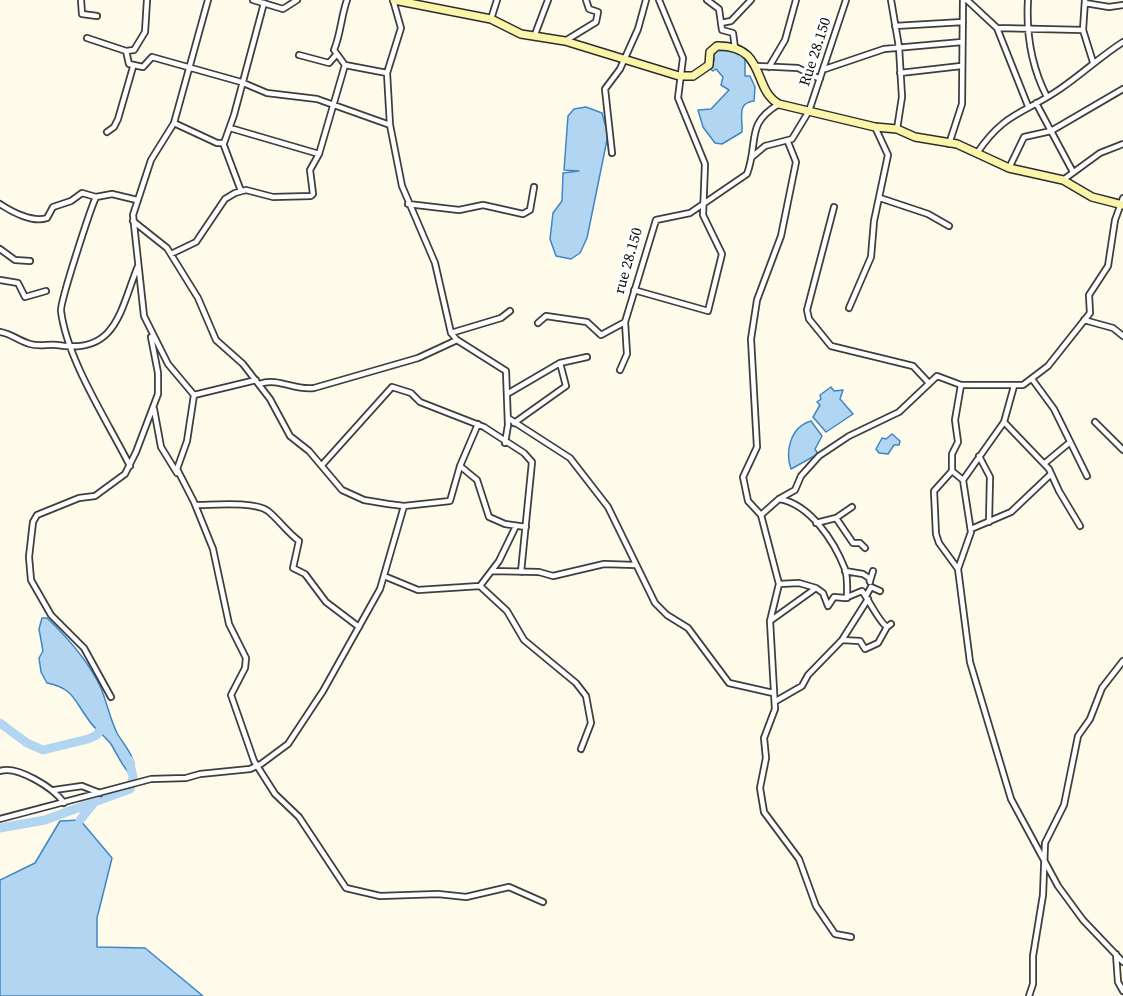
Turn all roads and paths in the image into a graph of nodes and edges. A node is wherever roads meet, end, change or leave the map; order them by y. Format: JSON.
{"nodes":[{"id":1,"x":81,"y":0,"type":"edge"},
{"id":2,"x":147,"y":0,"type":"edge"},
{"id":3,"x":208,"y":0,"type":"edge"},
{"id":4,"x":253,"y":0,"type":"edge"},
{"id":5,"x":297,"y":0,"type":"edge"},
{"id":6,"x":347,"y":0,"type":"edge"},
{"id":7,"x":394,"y":0,"type":"edge"},
{"id":8,"x":497,"y":0,"type":"edge"},
{"id":9,"x":548,"y":0,"type":"edge"},
{"id":10,"x":586,"y":0,"type":"edge"},
{"id":11,"x":646,"y":0,"type":"edge"},
{"id":12,"x":659,"y":0,"type":"edge"},
{"id":13,"x":707,"y":0,"type":"edge"},
{"id":14,"x":751,"y":0,"type":"edge"},
{"id":15,"x":796,"y":0,"type":"edge"},
{"id":16,"x":846,"y":0,"type":"edge"},
{"id":17,"x":891,"y":0,"type":"edge"},
{"id":18,"x":965,"y":0,"type":"edge"},
{"id":19,"x":1028,"y":0,"type":"edge"},
{"id":20,"x":1085,"y":1,"type":"edge"},
{"id":21,"x":264,"y":3,"type":"junction"},
{"id":22,"x":1123,"y":5,"type":"edge"},
{"id":23,"x":97,"y":16,"type":"dead end"},
{"id":24,"x":491,"y":19,"type":"junction"},
{"id":25,"x":963,"y":22,"type":"junction"},
{"id":26,"x":721,"y":23,"type":"junction"},
{"id":27,"x":895,"y":26,"type":"junction"},
{"id":28,"x":1026,"y":27,"type":"junction"},
{"id":29,"x":997,"y":28,"type":"junction"},
{"id":30,"x":1083,"y":30,"type":"junction"},
{"id":31,"x":534,"y":37,"type":"junction"},
{"id":32,"x":87,"y":38,"type":"dead end"},
{"id":33,"x":565,"y":41,"type":"junction"},
{"id":34,"x":962,"y":42,"type":"junction"},
{"id":35,"x":1123,"y":42,"type":"edge"},
{"id":36,"x":899,"y":47,"type":"junction"},
{"id":37,"x":735,"y":48,"type":"junction"},
{"id":38,"x":126,"y":51,"type":"junction"},
{"id":39,"x":299,"y":55,"type":"dead end"},
{"id":40,"x":336,"y":55,"type":"junction"},
{"id":41,"x":623,"y":59,"type":"junction"},
{"id":42,"x":1094,"y":62,"type":"junction"},
{"id":43,"x":345,"y":65,"type":"junction"},
{"id":44,"x":757,"y":66,"type":"junction"},
{"id":45,"x":962,"y":66,"type":"junction"},
{"id":46,"x":133,"y":67,"type":"junction"},
{"id":47,"x":190,"y":67,"type":"junction"},
{"id":48,"x":770,"y":67,"type":"junction"},
{"id":49,"x":825,"y":69,"type":"junction"},
{"id":50,"x":387,"y":73,"type":"junction"},
{"id":51,"x":900,"y":73,"type":"junction"},
{"id":52,"x":679,"y":76,"type":"junction"},
{"id":53,"x":820,"y":79,"type":"junction"},
{"id":54,"x":241,"y":82,"type":"junction"},
{"id":55,"x":1123,"y":89,"type":"edge"},
{"id":56,"x":1047,"y":97,"type":"junction"},
{"id":57,"x":1036,"y":103,"type":"junction"},
{"id":58,"x":779,"y":104,"type":"junction"},
{"id":59,"x":333,"y":105,"type":"junction"},
{"id":60,"x":1028,"y":106,"type":"junction"},
{"id":61,"x":809,"y":111,"type":"junction"},
{"id":62,"x":174,"y":123,"type":"junction"},
{"id":63,"x":390,"y":126,"type":"junction"},
{"id":64,"x":875,"y":127,"type":"junction"},
{"id":65,"x":230,"y":128,"type":"junction"},
{"id":66,"x":897,"y":129,"type":"junction"},
{"id":67,"x":1051,"y":131,"type":"junction"},
{"id":68,"x":106,"y":132,"type":"dead end"},
{"id":69,"x":788,"y":142,"type":"junction"},
{"id":70,"x":223,"y":143,"type":"junction"},
{"id":71,"x":950,"y":144,"type":"junction"},
{"id":72,"x":1123,"y":144,"type":"edge"},
{"id":73,"x":612,"y":153,"type":"dead end"},
{"id":74,"x":977,"y":153,"type":"junction"},
{"id":75,"x":319,"y":154,"type":"junction"},
{"id":76,"x":750,"y":158,"type":"junction"},
{"id":77,"x":1009,"y":168,"type":"junction"},
{"id":78,"x":1073,"y":172,"type":"junction"},
{"id":79,"x":1063,"y":180,"type":"junction"},
{"id":80,"x":534,"y":187,"type":"dead end"},
{"id":81,"x":241,"y":191,"type":"junction"},
{"id":82,"x":96,"y":197,"type":"junction"},
{"id":83,"x":880,"y":198,"type":"junction"},
{"id":84,"x":137,"y":200,"type":"junction"},
{"id":85,"x":1122,"y":203,"type":"edge"},
{"id":86,"x":0,"y":204,"type":"edge"},
{"id":87,"x":408,"y":204,"type":"junction"},
{"id":88,"x":702,"y":204,"type":"junction"},
{"id":89,"x":834,"y":207,"type":"dead end"},
{"id":90,"x":133,"y":220,"type":"junction"},
{"id":91,"x":949,"y":226,"type":"dead end"},
{"id":92,"x":0,"y":249,"type":"edge"},
{"id":93,"x":171,"y":254,"type":"junction"},
{"id":94,"x":30,"y":261,"type":"dead end"},
{"id":95,"x":139,"y":263,"type":"junction"},
{"id":96,"x":0,"y":280,"type":"edge"},
{"id":97,"x":634,"y":290,"type":"junction"},
{"id":98,"x":46,"y":291,"type":"dead end"},
{"id":99,"x":849,"y":308,"type":"dead end"},
{"id":100,"x":510,"y":311,"type":"dead end"},
{"id":101,"x":1084,"y":320,"type":"junction"},
{"id":102,"x":625,"y":322,"type":"junction"},
{"id":103,"x":538,"y":323,"type":"dead end"},
{"id":104,"x":0,"y":332,"type":"edge"},
{"id":105,"x":150,"y":332,"type":"junction"},
{"id":106,"x":451,"y":333,"type":"junction"},
{"id":107,"x":1123,"y":336,"type":"edge"},
{"id":108,"x":457,"y":340,"type":"junction"},
{"id":109,"x":73,"y":349,"type":"junction"},
{"id":110,"x":587,"y":357,"type":"dead end"},
{"id":111,"x":560,"y":363,"type":"junction"},
{"id":112,"x":620,"y":370,"type":"dead end"},
{"id":113,"x":1032,"y":379,"type":"junction"},
{"id":114,"x":258,"y":382,"type":"junction"},
{"id":115,"x":928,"y":382,"type":"junction"},
{"id":116,"x":961,"y":385,"type":"junction"},
{"id":117,"x":1014,"y":386,"type":"junction"},
{"id":118,"x":507,"y":394,"type":"junction"},
{"id":119,"x":194,"y":395,"type":"junction"},
{"id":120,"x":154,"y":406,"type":"junction"},
{"id":121,"x":508,"y":418,"type":"junction"},
{"id":122,"x":1004,"y":422,"type":"junction"},
{"id":123,"x":1095,"y":422,"type":"dead end"},
{"id":124,"x":514,"y":423,"type":"junction"},
{"id":125,"x":478,"y":424,"type":"junction"},
{"id":126,"x":1070,"y":442,"type":"junction"},
{"id":127,"x":505,"y":443,"type":"junction"},
{"id":128,"x":1123,"y":450,"type":"edge"},
{"id":129,"x":979,"y":456,"type":"junction"},
{"id":130,"x":1045,"y":463,"type":"junction"},
{"id":131,"x":322,"y":465,"type":"junction"},
{"id":132,"x":130,"y":466,"type":"junction"},
{"id":133,"x":460,"y":466,"type":"junction"},
{"id":134,"x":952,"y":471,"type":"junction"},
{"id":135,"x":1051,"y":474,"type":"junction"},
{"id":136,"x":178,"y":475,"type":"junction"},
{"id":137,"x":1086,"y":476,"type":"dead end"},
{"id":138,"x":963,"y":480,"type":"junction"},
{"id":139,"x":779,"y":499,"type":"junction"},
{"id":140,"x":196,"y":505,"type":"junction"},
{"id":141,"x":404,"y":506,"type":"junction"},
{"id":142,"x":852,"y":507,"type":"dead end"},
{"id":143,"x":761,"y":514,"type":"junction"},
{"id":144,"x":836,"y":518,"type":"junction"},
{"id":145,"x":989,"y":522,"type":"junction"},
{"id":146,"x":816,"y":523,"type":"junction"},
{"id":147,"x":516,"y":526,"type":"junction"},
{"id":148,"x":1080,"y":526,"type":"dead end"},
{"id":149,"x":526,"y":527,"type":"junction"},
{"id":150,"x":971,"y":529,"type":"junction"},
{"id":151,"x":865,"y":548,"type":"dead end"},
{"id":152,"x":635,"y":565,"type":"junction"},
{"id":153,"x":958,"y":569,"type":"junction"},
{"id":154,"x":492,"y":571,"type":"junction"},
{"id":155,"x":845,"y":571,"type":"junction"},
{"id":156,"x":873,"y":571,"type":"dead end"},
{"id":157,"x":521,"y":572,"type":"junction"},
{"id":158,"x":384,"y":576,"type":"junction"},
{"id":159,"x":779,"y":584,"type":"junction"},
{"id":160,"x":871,"y":585,"type":"junction"},
{"id":161,"x":480,"y":586,"type":"junction"},
{"id":162,"x":816,"y":588,"type":"junction"},
{"id":163,"x":880,"y":591,"type":"dead end"},
{"id":164,"x":847,"y":597,"type":"junction"},
{"id":165,"x":867,"y":597,"type":"junction"},
{"id":166,"x":770,"y":621,"type":"junction"},
{"id":167,"x":359,"y":627,"type":"junction"},
{"id":168,"x":842,"y":640,"type":"junction"},
{"id":169,"x":1123,"y":661,"type":"edge"},
{"id":170,"x":773,"y":693,"type":"junction"},
{"id":171,"x":111,"y":697,"type":"dead end"},
{"id":172,"x":776,"y":701,"type":"junction"},
{"id":173,"x":581,"y":749,"type":"dead end"},
{"id":174,"x":257,"y":766,"type":"junction"},
{"id":175,"x":0,"y":771,"type":"edge"},
{"id":176,"x":52,"y":790,"type":"junction"},
{"id":177,"x":100,"y":793,"type":"junction"},
{"id":178,"x":64,"y":803,"type":"junction"},
{"id":179,"x":0,"y":819,"type":"edge"},
{"id":180,"x":1043,"y":856,"type":"junction"},
{"id":181,"x":543,"y":902,"type":"dead end"},
{"id":182,"x":851,"y":937,"type":"dead end"},
{"id":183,"x":1116,"y":954,"type":"junction"},
{"id":184,"x":1123,"y":962,"type":"edge"},
{"id":185,"x":1123,"y":991,"type":"edge"},
{"id":186,"x":1029,"y":996,"type":"edge"}],
"edges":[{"from":1,"to":23,"type":"street"},
{"from":2,"to":38,"type":"street"},
{"from":3,"to":47,"type":"street"},
{"from":4,"to":21,"type":"street"},
{"from":5,"to":21,"type":"street"},
{"from":6,"to":40,"type":"street"},
{"from":7,"to":24,"type":"street"},
{"from":7,"to":50,"type":"street"},
{"from":8,"to":24,"type":"street"},
{"from":9,"to":31,"type":"street"},
{"from":10,"to":33,"type":"street"},
{"from":11,"to":41,"type":"street"},
{"from":12,"to":52,"type":"street"},
{"from":13,"to":26,"type":"street"},
{"from":14,"to":26,"type":"street"},
{"from":15,"to":48,"type":"street"},
{"from":16,"to":49,"type":"street","name":"Rue 28.150"},
{"from":17,"to":27,"type":"street"},
{"from":18,"to":25,"type":"street"},
{"from":18,"to":29,"type":"street"},
{"from":19,"to":28,"type":"street"},
{"from":20,"to":22,"type":"street"},
{"from":20,"to":30,"type":"street"},
{"from":21,"to":54,"type":"street"},
{"from":24,"to":31,"type":"street"},
{"from":25,"to":27,"type":"street"},
{"from":25,"to":34,"type":"street"},
{"from":26,"to":37,"type":"street"},
{"from":27,"to":36,"type":"street"},
{"from":28,"to":29,"type":"street"},
{"from":28,"to":30,"type":"street"},
{"from":28,"to":56,"type":"street"},
{"from":29,"to":60,"type":"street"},
{"from":30,"to":42,"type":"street"},
{"from":31,"to":33,"type":"street"},
{"from":32,"to":38,"type":"street"},
{"from":33,"to":41,"type":"street"},
{"from":34,"to":36,"type":"street"},
{"from":34,"to":45,"type":"street"},
{"from":35,"to":42,"type":"street"},
{"from":36,"to":49,"type":"street"},
{"from":36,"to":51,"type":"street"},
{"from":37,"to":44,"type":"street"},
{"from":37,"to":52,"type":"street"},
{"from":38,"to":46,"type":"street"},
{"from":39,"to":40,"type":"street"},
{"from":40,"to":43,"type":"street"},
{"from":41,"to":52,"type":"street"},
{"from":41,"to":73,"type":"street"},
{"from":42,"to":56,"type":"street"},
{"from":43,"to":50,"type":"street"},
{"from":43,"to":59,"type":"street"},
{"from":44,"to":48,"type":"street"},
{"from":44,"to":58,"type":"street"},
{"from":45,"to":51,"type":"street"},
{"from":45,"to":71,"type":"street"},
{"from":46,"to":47,"type":"street"},
{"from":46,"to":68,"type":"street"},
{"from":47,"to":54,"type":"street"},
{"from":47,"to":62,"type":"street"},
{"from":48,"to":53,"type":"street"},
{"from":49,"to":53,"type":"street","name":"Rue 28.150"},
{"from":50,"to":63,"type":"street"},
{"from":51,"to":66,"type":"street"},
{"from":52,"to":88,"type":"street"},
{"from":53,"to":61,"type":"street","name":"Rue 28.150"},
{"from":54,"to":59,"type":"street"},
{"from":54,"to":65,"type":"street"},
{"from":55,"to":67,"type":"street"},
{"from":56,"to":57,"type":"street"},
{"from":57,"to":60,"type":"street"},
{"from":57,"to":67,"type":"street"},
{"from":58,"to":61,"type":"street"},
{"from":58,"to":76,"type":"street","name":"rue 28.150"},
{"from":59,"to":63,"type":"street"},
{"from":59,"to":75,"type":"street"},
{"from":60,"to":74,"type":"street"},
{"from":61,"to":64,"type":"street"},
{"from":61,"to":69,"type":"street"},
{"from":62,"to":70,"type":"street"},
{"from":62,"to":84,"type":"street"},
{"from":63,"to":87,"type":"street"},
{"from":64,"to":66,"type":"street"},
{"from":64,"to":83,"type":"street"},
{"from":65,"to":70,"type":"street"},
{"from":65,"to":75,"type":"street"},
{"from":66,"to":71,"type":"street"},
{"from":67,"to":77,"type":"street"},
{"from":67,"to":78,"type":"street"},
{"from":69,"to":76,"type":"street"},
{"from":69,"to":143,"type":"street"},
{"from":70,"to":81,"type":"street"},
{"from":71,"to":74,"type":"street"},
{"from":72,"to":78,"type":"street"},
{"from":74,"to":77,"type":"street"},
{"from":75,"to":81,"type":"street"},
{"from":76,"to":88,"type":"street","name":"rue 28.150"},
{"from":77,"to":79,"type":"street"},
{"from":78,"to":79,"type":"street"},
{"from":79,"to":85,"type":"street"},
{"from":80,"to":87,"type":"street"},
{"from":81,"to":93,"type":"street"},
{"from":82,"to":84,"type":"street"},
{"from":82,"to":86,"type":"street"},
{"from":82,"to":109,"type":"street"},
{"from":83,"to":91,"type":"street"},
{"from":83,"to":99,"type":"street"},
{"from":84,"to":90,"type":"street"},
{"from":85,"to":101,"type":"street"},
{"from":87,"to":106,"type":"street"},
{"from":88,"to":97,"type":"street","name":"rue 28.150"},
{"from":88,"to":97,"type":"street"},
{"from":89,"to":115,"type":"street"},
{"from":90,"to":93,"type":"street"},
{"from":90,"to":95,"type":"street"},
{"from":92,"to":94,"type":"street"},
{"from":93,"to":114,"type":"street"},
{"from":95,"to":105,"type":"street"},
{"from":95,"to":109,"type":"street"},
{"from":96,"to":98,"type":"street"},
{"from":97,"to":102,"type":"street","name":"rue 28.150"},
{"from":100,"to":106,"type":"street"},
{"from":101,"to":107,"type":"street"},
{"from":101,"to":113,"type":"street"},
{"from":102,"to":103,"type":"street"},
{"from":102,"to":112,"type":"street","name":"rue 28.150"},
{"from":104,"to":109,"type":"street"},
{"from":105,"to":119,"type":"street"},
{"from":105,"to":120,"type":"street"},
{"from":106,"to":108,"type":"street"},
{"from":108,"to":114,"type":"street"},
{"from":108,"to":118,"type":"street"},
{"from":109,"to":132,"type":"street"},
{"from":110,"to":111,"type":"street"},
{"from":111,"to":118,"type":"street"},
{"from":111,"to":124,"type":"street"},
{"from":113,"to":117,"type":"street"},
{"from":113,"to":126,"type":"street"},
{"from":114,"to":119,"type":"street"},
{"from":114,"to":131,"type":"street"},
{"from":115,"to":116,"type":"street"},
{"from":115,"to":139,"type":"street"},
{"from":116,"to":117,"type":"street"},
{"from":116,"to":134,"type":"street"},
{"from":117,"to":122,"type":"street"},
{"from":118,"to":121,"type":"street"},
{"from":119,"to":136,"type":"street"},
{"from":120,"to":132,"type":"street"},
{"from":120,"to":136,"type":"street"},
{"from":121,"to":124,"type":"street"},
{"from":121,"to":127,"type":"street"},
{"from":122,"to":129,"type":"street"},
{"from":122,"to":130,"type":"street"},
{"from":123,"to":128,"type":"street"},
{"from":124,"to":152,"type":"street"},
{"from":125,"to":127,"type":"street"},
{"from":125,"to":131,"type":"street"},
{"from":125,"to":133,"type":"street"},
{"from":126,"to":130,"type":"street"},
{"from":126,"to":137,"type":"street"},
{"from":127,"to":149,"type":"street"},
{"from":129,"to":138,"type":"street"},
{"from":129,"to":145,"type":"street"},
{"from":130,"to":135,"type":"street"},
{"from":131,"to":141,"type":"street"},
{"from":132,"to":171,"type":"street"},
{"from":133,"to":141,"type":"street"},
{"from":133,"to":147,"type":"street"},
{"from":134,"to":138,"type":"street"},
{"from":134,"to":153,"type":"street"},
{"from":135,"to":145,"type":"street"},
{"from":135,"to":148,"type":"street"},
{"from":136,"to":140,"type":"street"},
{"from":138,"to":150,"type":"street"},
{"from":139,"to":143,"type":"street"},
{"from":139,"to":146,"type":"street"},
{"from":140,"to":167,"type":"street"},
{"from":140,"to":174,"type":"street"},
{"from":141,"to":158,"type":"street"},
{"from":142,"to":144,"type":"street"},
{"from":143,"to":159,"type":"street"},
{"from":144,"to":146,"type":"street"},
{"from":144,"to":151,"type":"street"},
{"from":145,"to":150,"type":"street"},
{"from":146,"to":155,"type":"street"},
{"from":147,"to":149,"type":"street"},
{"from":147,"to":154,"type":"street"},
{"from":149,"to":157,"type":"street"},
{"from":150,"to":153,"type":"street"},
{"from":152,"to":157,"type":"street"},
{"from":152,"to":170,"type":"street"},
{"from":153,"to":180,"type":"street"},
{"from":154,"to":157,"type":"street"},
{"from":154,"to":161,"type":"street"},
{"from":155,"to":160,"type":"street"},
{"from":155,"to":164,"type":"street"},
{"from":156,"to":160,"type":"street"},
{"from":158,"to":161,"type":"street"},
{"from":158,"to":167,"type":"street"},
{"from":159,"to":162,"type":"street"},
{"from":159,"to":166,"type":"street"},
{"from":160,"to":163,"type":"street"},
{"from":160,"to":165,"type":"street"},
{"from":161,"to":173,"type":"street"},
{"from":162,"to":164,"type":"street"},
{"from":162,"to":166,"type":"street"},
{"from":164,"to":165,"type":"street"},
{"from":165,"to":168,"type":"street"},
{"from":165,"to":168,"type":"street"},
{"from":166,"to":170,"type":"street"},
{"from":167,"to":174,"type":"street"},
{"from":168,"to":172,"type":"street"},
{"from":169,"to":180,"type":"street"},
{"from":170,"to":172,"type":"street"},
{"from":172,"to":182,"type":"street"},
{"from":174,"to":177,"type":"street"},
{"from":174,"to":181,"type":"street"},
{"from":175,"to":176,"type":"street"},
{"from":176,"to":177,"type":"street"},
{"from":176,"to":178,"type":"street"},
{"from":177,"to":178,"type":"street"},
{"from":178,"to":179,"type":"street"},
{"from":180,"to":183,"type":"street"},
{"from":180,"to":186,"type":"street"},
{"from":183,"to":184,"type":"street"},
{"from":183,"to":185,"type":"street"}]}
